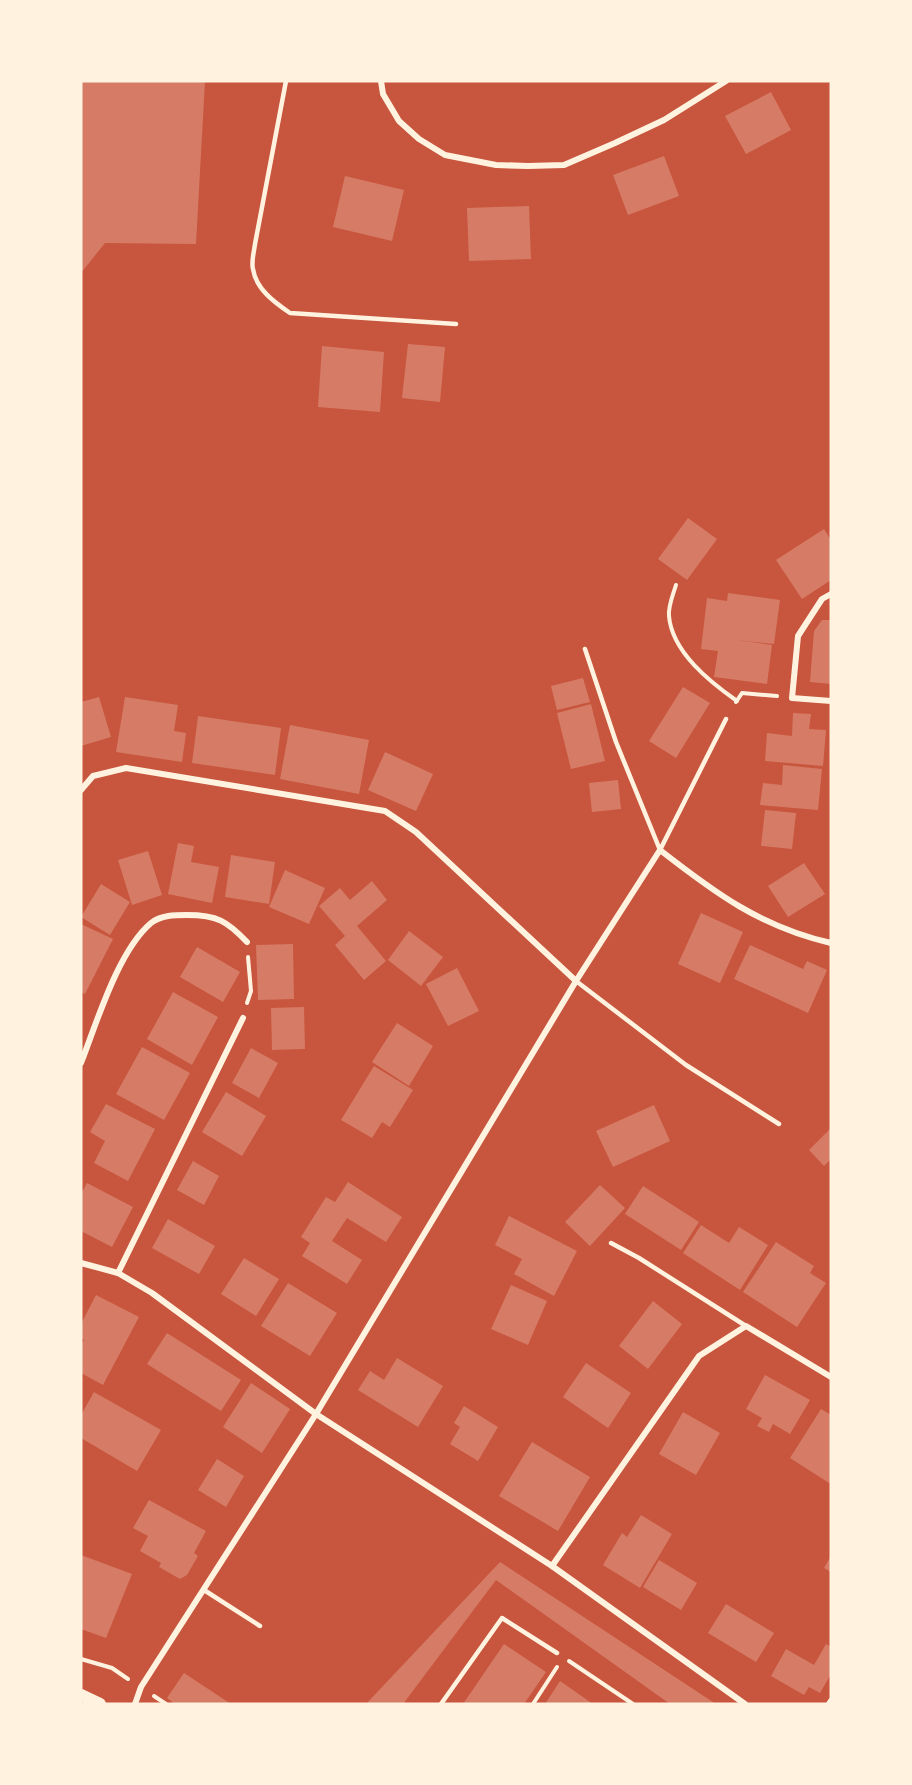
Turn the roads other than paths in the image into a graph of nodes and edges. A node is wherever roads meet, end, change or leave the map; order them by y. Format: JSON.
{"nodes":[{"id":1,"x":286,"y":81,"type":"edge"},
{"id":2,"x":381,"y":81,"type":"edge"},
{"id":3,"x":726,"y":81,"type":"edge"},
{"id":4,"x":719,"y":83,"type":"edge"},
{"id":5,"x":456,"y":324,"type":"dead end"},
{"id":6,"x":831,"y":594,"type":"edge"},
{"id":7,"x":585,"y":649,"type":"dead end"},
{"id":8,"x":831,"y":701,"type":"edge"},
{"id":9,"x":726,"y":719,"type":"dead end"},
{"id":10,"x":81,"y":790,"type":"edge"},
{"id":11,"x":660,"y":850,"type":"junction"},
{"id":12,"x":247,"y":942,"type":"road end"},
{"id":13,"x":831,"y":943,"type":"edge"},
{"id":14,"x":576,"y":981,"type":"junction"},
{"id":15,"x":243,"y":1018,"type":"road end"},
{"id":16,"x":81,"y":1063,"type":"edge"},
{"id":17,"x":779,"y":1124,"type":"dead end"},
{"id":18,"x":611,"y":1243,"type":"dead end"},
{"id":19,"x":81,"y":1263,"type":"edge"},
{"id":20,"x":118,"y":1273,"type":"junction"},
{"id":21,"x":746,"y":1326,"type":"junction"},
{"id":22,"x":831,"y":1377,"type":"edge"},
{"id":23,"x":316,"y":1414,"type":"junction"},
{"id":24,"x":552,"y":1566,"type":"junction"},
{"id":25,"x":204,"y":1590,"type":"junction"},
{"id":26,"x":260,"y":1626,"type":"dead end"},
{"id":27,"x":557,"y":1653,"type":"road end"},
{"id":28,"x":81,"y":1695,"type":"edge"},
{"id":29,"x":100,"y":1704,"type":"edge"},
{"id":30,"x":135,"y":1704,"type":"edge"},
{"id":31,"x":441,"y":1704,"type":"edge"},
{"id":32,"x":745,"y":1704,"type":"edge"}],
"edges":[{"from":1,"to":5,"type":"lane"},
{"from":2,"to":4,"type":"street"},
{"from":3,"to":4,"type":"street"},
{"from":6,"to":8,"type":"street"},
{"from":7,"to":11,"type":"lane"},
{"from":9,"to":11,"type":"lane"},
{"from":10,"to":14,"type":"street"},
{"from":11,"to":13,"type":"street"},
{"from":11,"to":14,"type":"street"},
{"from":12,"to":16,"type":"street"},
{"from":14,"to":17,"type":"lane"},
{"from":14,"to":23,"type":"street"},
{"from":15,"to":20,"type":"street"},
{"from":18,"to":21,"type":"lane"},
{"from":19,"to":20,"type":"street"},
{"from":20,"to":23,"type":"street"},
{"from":21,"to":22,"type":"street"},
{"from":21,"to":24,"type":"street"},
{"from":23,"to":24,"type":"street"},
{"from":23,"to":25,"type":"street"},
{"from":24,"to":32,"type":"street"},
{"from":25,"to":26,"type":"lane"},
{"from":25,"to":30,"type":"street"},
{"from":27,"to":31,"type":"lane"},
{"from":28,"to":29,"type":"main road"}]}
